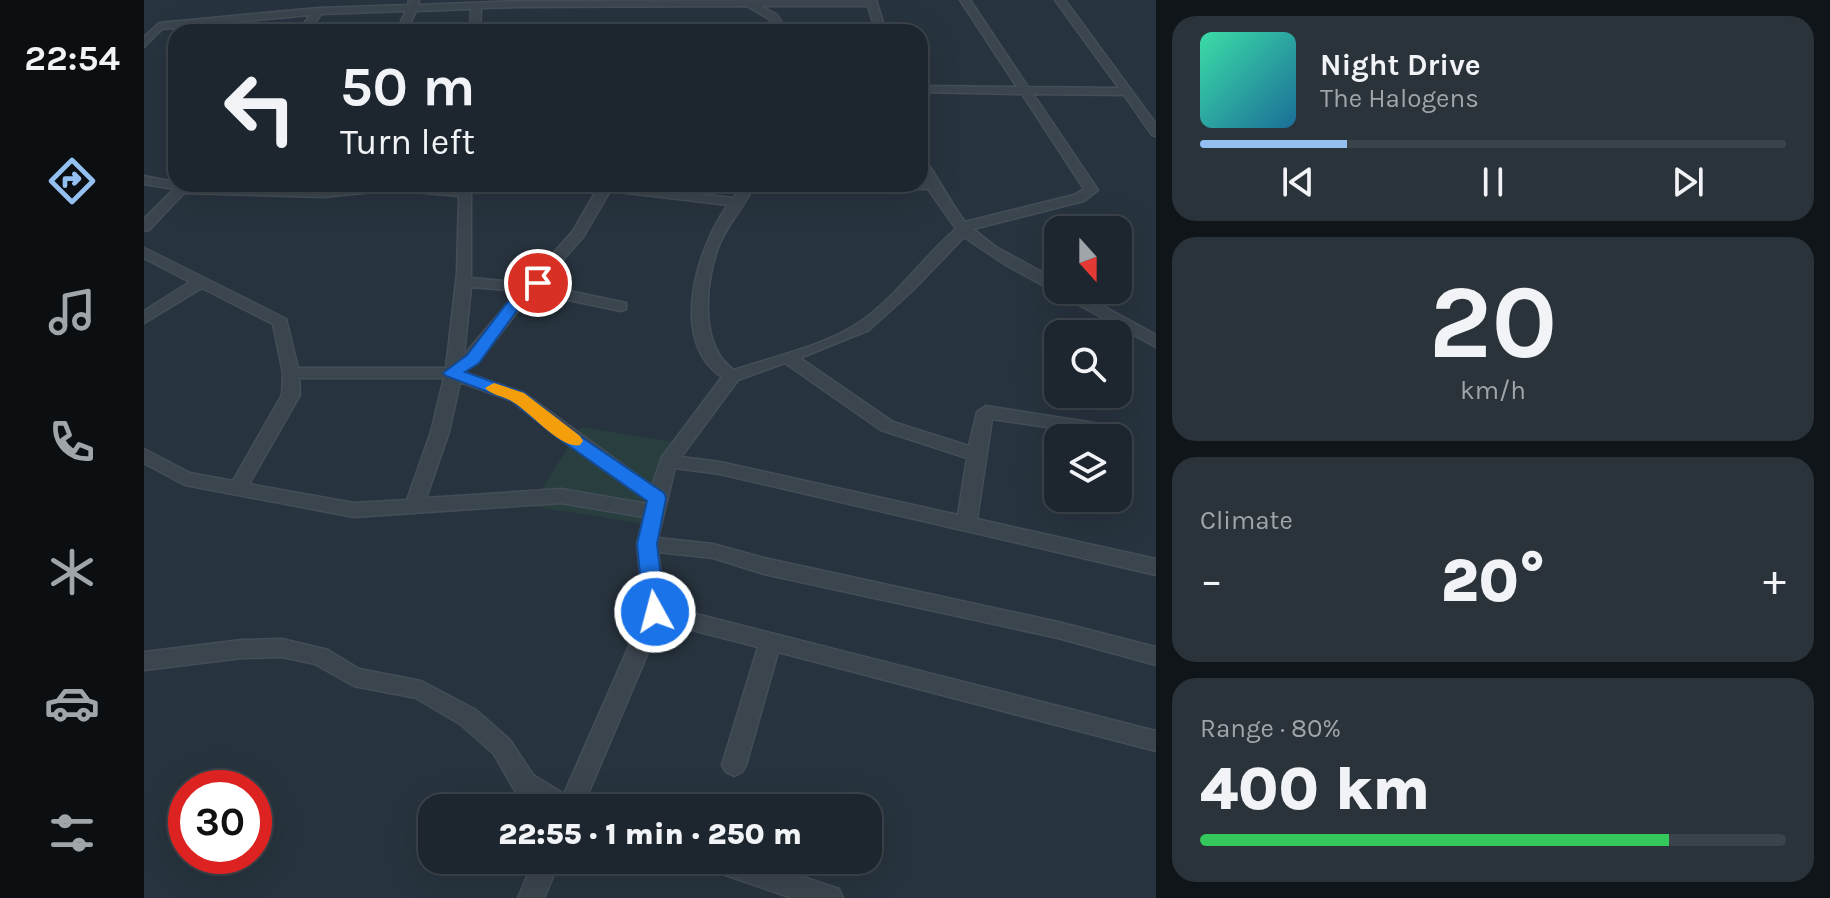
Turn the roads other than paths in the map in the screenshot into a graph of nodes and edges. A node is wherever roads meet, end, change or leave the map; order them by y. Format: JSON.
{"nodes":[{"id":1,"x":965,"y":0,"type":"edge"},
{"id":2,"x":1060,"y":0,"type":"edge"},
{"id":3,"x":746,"y":1,"type":"edge"},
{"id":4,"x":519,"y":2,"type":"edge"},
{"id":5,"x":872,"y":2,"type":"edge"},
{"id":6,"x":413,"y":4,"type":"edge"},
{"id":7,"x":476,"y":5,"type":"junction"},
{"id":8,"x":318,"y":11,"type":"junction"},
{"id":9,"x":180,"y":24,"type":"edge"},
{"id":10,"x":309,"y":24,"type":"edge"},
{"id":11,"x":404,"y":24,"type":"edge"},
{"id":12,"x":475,"y":24,"type":"edge"},
{"id":13,"x":778,"y":24,"type":"edge"},
{"id":14,"x":879,"y":24,"type":"edge"},
{"id":15,"x":168,"y":25,"type":"edge"},
{"id":16,"x":159,"y":26,"type":"junction"},
{"id":17,"x":144,"y":28,"type":"edge"},
{"id":18,"x":144,"y":44,"type":"edge"},
{"id":19,"x":928,"y":89,"type":"edge"},
{"id":20,"x":1028,"y":92,"type":"junction"},
{"id":21,"x":1126,"y":92,"type":"junction"},
{"id":22,"x":1156,"y":132,"type":"edge"},
{"id":23,"x":928,"y":176,"type":"edge"},
{"id":24,"x":144,"y":180,"type":"edge"},
{"id":25,"x":168,"y":184,"type":"edge"},
{"id":26,"x":928,"y":185,"type":"edge"},
{"id":27,"x":932,"y":185,"type":"junction"},
{"id":28,"x":177,"y":192,"type":"edge"},
{"id":29,"x":465,"y":192,"type":"edge"},
{"id":30,"x":604,"y":192,"type":"edge"},
{"id":31,"x":656,"y":192,"type":"edge"},
{"id":32,"x":746,"y":192,"type":"edge"},
{"id":33,"x":738,"y":202,"type":"junction"},
{"id":34,"x":144,"y":227,"type":"edge"},
{"id":35,"x":963,"y":230,"type":"junction"},
{"id":36,"x":144,"y":252,"type":"edge"},
{"id":37,"x":1044,"y":279,"type":"edge"},
{"id":38,"x":202,"y":281,"type":"junction"},
{"id":39,"x":463,"y":282,"type":"junction"},
{"id":40,"x":532,"y":288,"type":"junction"},
{"id":41,"x":1088,"y":304,"type":"edge"},
{"id":42,"x":621,"y":306,"type":"dead end"},
{"id":43,"x":144,"y":318,"type":"edge"},
{"id":44,"x":1156,"y":342,"type":"edge"},
{"id":45,"x":788,"y":358,"type":"junction"},
{"id":46,"x":291,"y":373,"type":"junction"},
{"id":47,"x":452,"y":373,"type":"junction"},
{"id":48,"x":732,"y":376,"type":"junction"},
{"id":49,"x":1067,"y":424,"type":"edge"},
{"id":50,"x":144,"y":455,"type":"edge"},
{"id":51,"x":979,"y":455,"type":"junction"},
{"id":52,"x":668,"y":461,"type":"junction"},
{"id":53,"x":238,"y":488,"type":"junction"},
{"id":54,"x":656,"y":505,"type":"junction"},
{"id":55,"x":413,"y":507,"type":"junction"},
{"id":56,"x":966,"y":525,"type":"junction"},
{"id":57,"x":647,"y":544,"type":"junction"},
{"id":58,"x":1156,"y":567,"type":"edge"},
{"id":59,"x":655,"y":612,"type":"junction"},
{"id":60,"x":771,"y":641,"type":"junction"},
{"id":61,"x":1156,"y":656,"type":"edge"},
{"id":62,"x":144,"y":661,"type":"edge"},
{"id":63,"x":1156,"y":741,"type":"edge"},
{"id":64,"x":734,"y":765,"type":"dead end"},
{"id":65,"x":543,"y":794,"type":"edge"},
{"id":66,"x":573,"y":794,"type":"edge"},
{"id":67,"x":541,"y":874,"type":"edge"},
{"id":68,"x":759,"y":874,"type":"edge"},
{"id":69,"x":531,"y":898,"type":"edge"},
{"id":70,"x":830,"y":898,"type":"edge"}],
"edges":[{"from":1,"to":20,"type":"street"},
{"from":2,"to":21,"type":"street"},
{"from":3,"to":4,"type":"street"},
{"from":3,"to":5,"type":"street"},
{"from":3,"to":13,"type":"street"},
{"from":4,"to":7,"type":"street"},
{"from":5,"to":14,"type":"street"},
{"from":6,"to":7,"type":"street"},
{"from":6,"to":8,"type":"street"},
{"from":6,"to":11,"type":"street"},
{"from":7,"to":12,"type":"street"},
{"from":8,"to":9,"type":"street"},
{"from":8,"to":10,"type":"street"},
{"from":15,"to":16,"type":"street"},
{"from":16,"to":17,"type":"street"},
{"from":16,"to":18,"type":"street"},
{"from":19,"to":20,"type":"street"},
{"from":20,"to":21,"type":"street"},
{"from":20,"to":35,"type":"street"},
{"from":21,"to":22,"type":"street"},
{"from":23,"to":27,"type":"street"},
{"from":24,"to":25,"type":"street"},
{"from":26,"to":27,"type":"street"},
{"from":27,"to":35,"type":"street"},
{"from":28,"to":34,"type":"street"},
{"from":29,"to":39,"type":"street"},
{"from":30,"to":40,"type":"street"},
{"from":31,"to":33,"type":"street"},
{"from":32,"to":33,"type":"street"},
{"from":33,"to":48,"type":"street"},
{"from":35,"to":37,"type":"street"},
{"from":35,"to":45,"type":"street"},
{"from":36,"to":38,"type":"street"},
{"from":38,"to":43,"type":"street"},
{"from":38,"to":46,"type":"street"},
{"from":39,"to":40,"type":"street"},
{"from":39,"to":47,"type":"street"},
{"from":40,"to":42,"type":"street"},
{"from":40,"to":47,"type":"street"},
{"from":41,"to":44,"type":"street"},
{"from":45,"to":48,"type":"street"},
{"from":45,"to":51,"type":"street"},
{"from":46,"to":47,"type":"street"},
{"from":46,"to":53,"type":"street"},
{"from":47,"to":54,"type":"street"},
{"from":47,"to":55,"type":"street"},
{"from":48,"to":52,"type":"street"},
{"from":49,"to":51,"type":"street"},
{"from":50,"to":53,"type":"street"},
{"from":51,"to":56,"type":"street"},
{"from":52,"to":54,"type":"street"},
{"from":52,"to":56,"type":"street"},
{"from":53,"to":55,"type":"street"},
{"from":54,"to":55,"type":"street"},
{"from":54,"to":57,"type":"street"},
{"from":56,"to":58,"type":"street"},
{"from":57,"to":59,"type":"street"},
{"from":57,"to":61,"type":"street"},
{"from":59,"to":60,"type":"street"},
{"from":59,"to":66,"type":"street"},
{"from":60,"to":63,"type":"street"},
{"from":60,"to":64,"type":"street"},
{"from":62,"to":65,"type":"street"},
{"from":67,"to":69,"type":"street"},
{"from":68,"to":70,"type":"street"}]}
